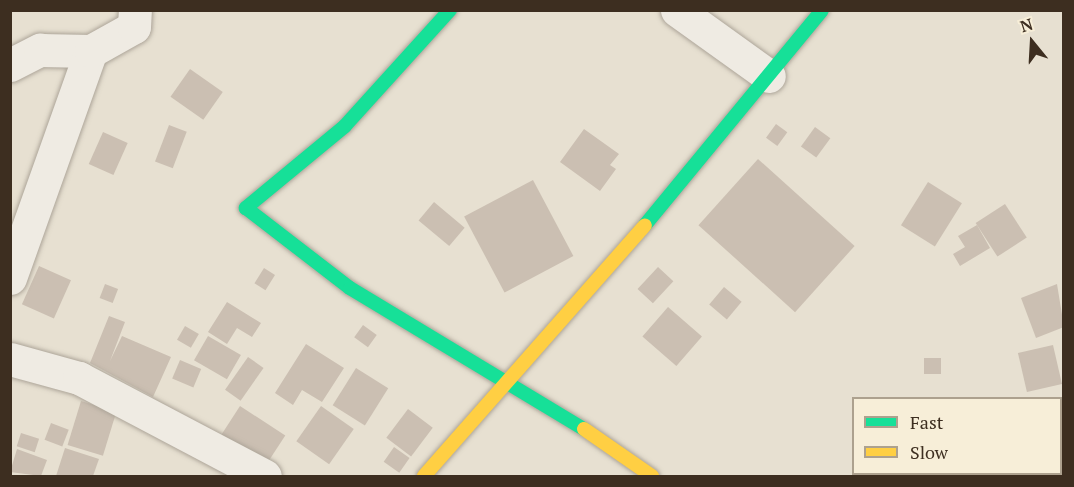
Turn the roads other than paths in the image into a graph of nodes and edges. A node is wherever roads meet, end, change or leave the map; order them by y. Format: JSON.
{"nodes":[{"id":1,"x":135,"y":10,"type":"edge"},
{"id":2,"x":450,"y":10,"type":"edge"},
{"id":3,"x":677,"y":10,"type":"edge"},
{"id":4,"x":822,"y":10,"type":"edge"},
{"id":5,"x":91,"y":51,"type":"junction"},
{"id":6,"x":10,"y":64,"type":"edge"},
{"id":7,"x":769,"y":76,"type":"junction"},
{"id":8,"x":10,"y":278,"type":"edge"},
{"id":9,"x":10,"y":359,"type":"edge"},
{"id":10,"x":507,"y":382,"type":"junction"},
{"id":11,"x":265,"y":477,"type":"edge"},
{"id":12,"x":424,"y":477,"type":"edge"},
{"id":13,"x":652,"y":477,"type":"edge"}],
"edges":[{"from":1,"to":5,"type":"street"},
{"from":2,"to":10,"type":"street"},
{"from":3,"to":7,"type":"street"},
{"from":4,"to":7,"type":"street"},
{"from":5,"to":6,"type":"street"},
{"from":5,"to":8,"type":"street"},
{"from":7,"to":10,"type":"street"},
{"from":9,"to":11,"type":"street"},
{"from":10,"to":12,"type":"street"},
{"from":10,"to":13,"type":"street"}]}
